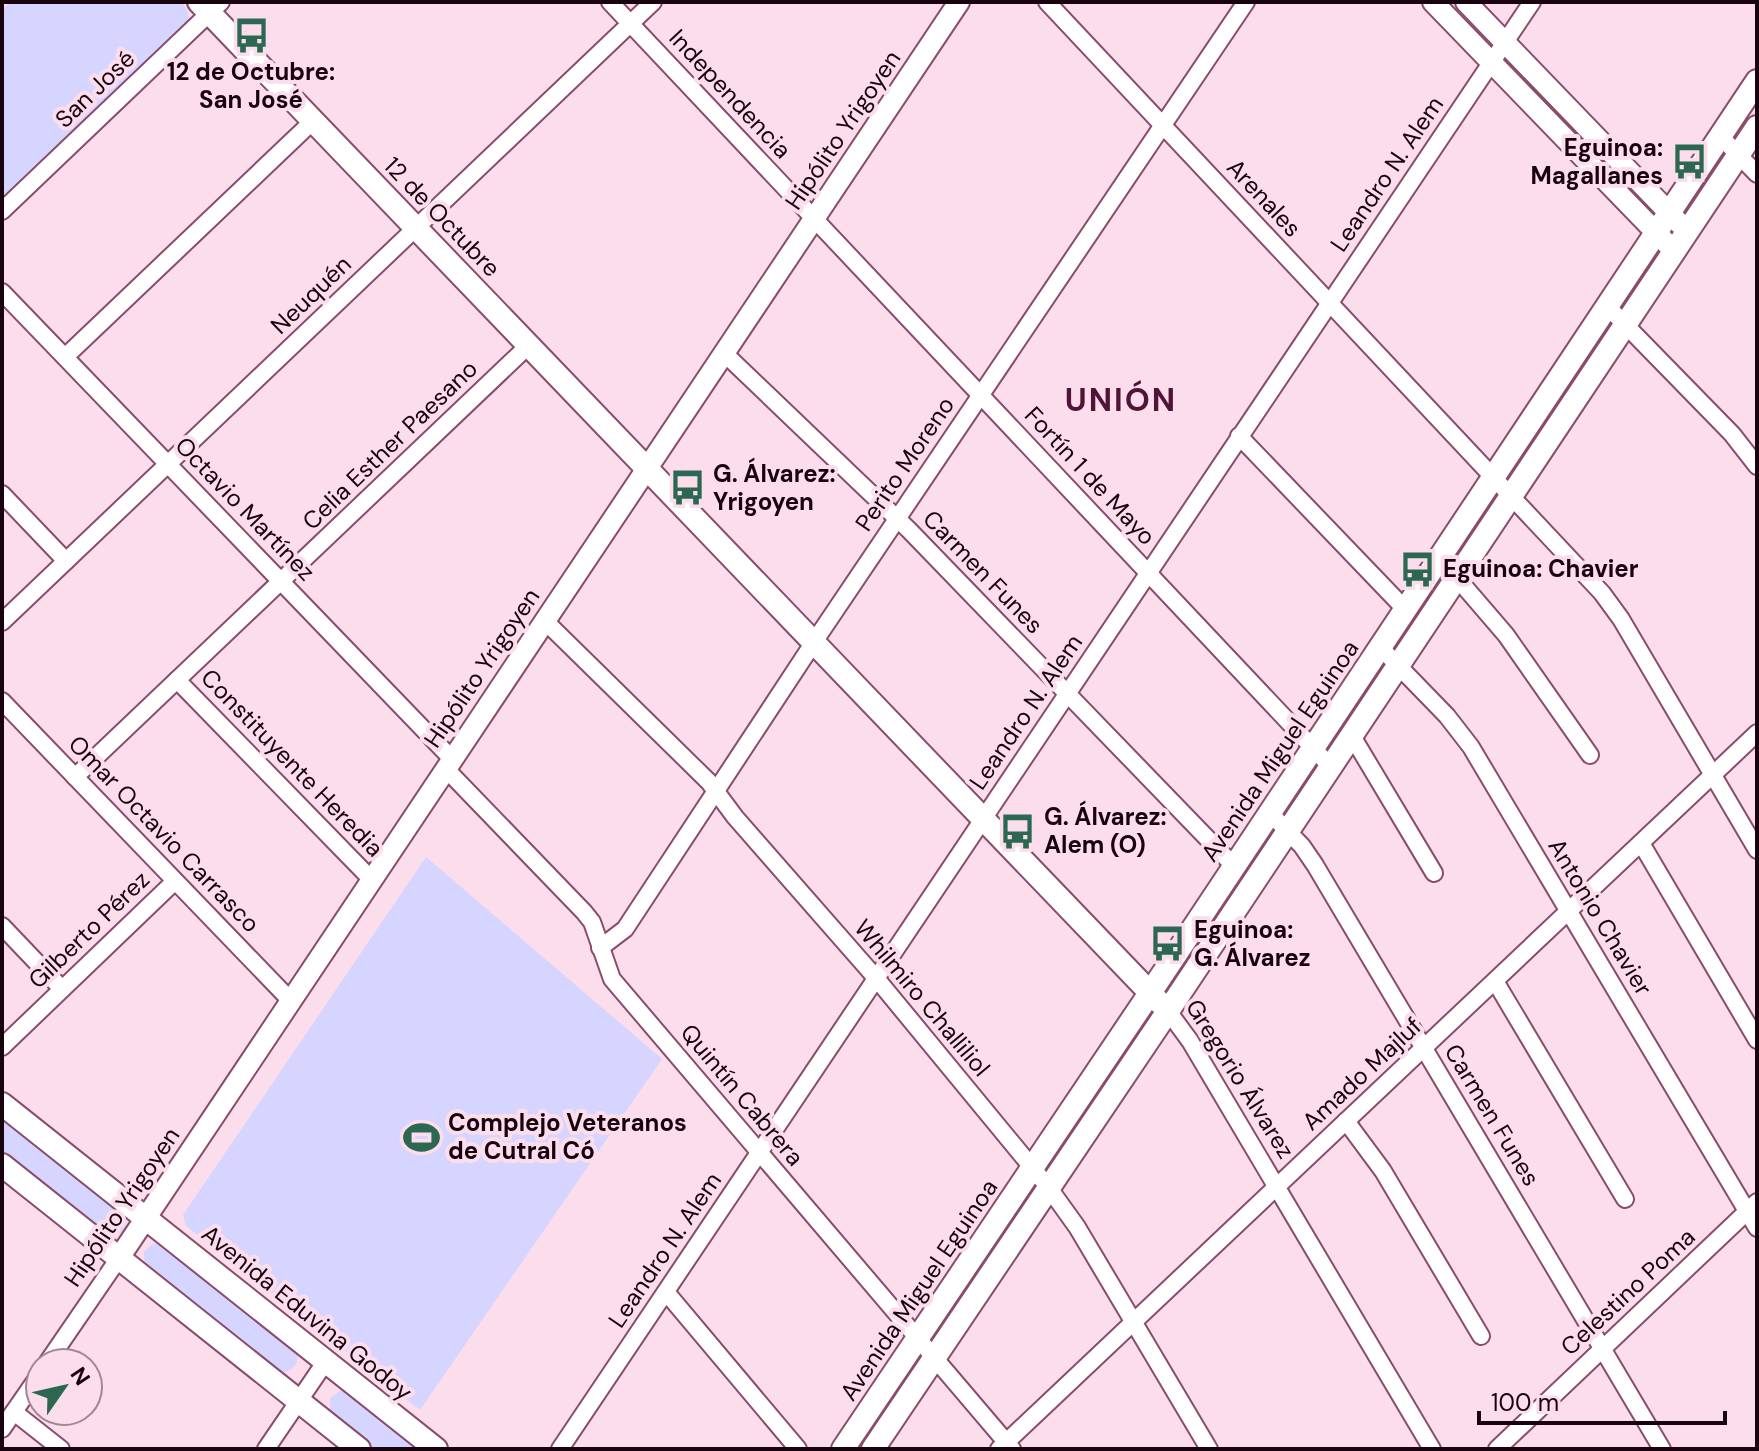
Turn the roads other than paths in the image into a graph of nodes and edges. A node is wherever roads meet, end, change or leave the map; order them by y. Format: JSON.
{"nodes":[{"id":1,"x":610,"y":2,"type":"edge"},
{"id":2,"x":653,"y":2,"type":"edge"},
{"id":3,"x":959,"y":2,"type":"edge"},
{"id":4,"x":1047,"y":2,"type":"edge"},
{"id":5,"x":1246,"y":2,"type":"edge"},
{"id":6,"x":1433,"y":2,"type":"edge"},
{"id":7,"x":1466,"y":2,"type":"edge"},
{"id":8,"x":1532,"y":2,"type":"edge"},
{"id":9,"x":210,"y":6,"type":"edge"},
{"id":10,"x":630,"y":23,"type":"junction"},
{"id":11,"x":1505,"y":43,"type":"junction"},
{"id":12,"x":1492,"y":63,"type":"junction"},
{"id":13,"x":1757,"y":81,"type":"edge"},
{"id":14,"x":313,"y":121,"type":"junction"},
{"id":15,"x":1163,"y":125,"type":"junction"},
{"id":16,"x":1757,"y":127,"type":"edge"},
{"id":17,"x":1720,"y":136,"type":"junction"},
{"id":18,"x":1738,"y":155,"type":"junction"},
{"id":19,"x":1757,"y":174,"type":"edge"},
{"id":20,"x":2,"y":211,"type":"edge"},
{"id":21,"x":1669,"y":213,"type":"junction"},
{"id":22,"x":814,"y":219,"type":"junction"},
{"id":23,"x":416,"y":228,"type":"junction"},
{"id":24,"x":1687,"y":232,"type":"junction"},
{"id":25,"x":1656,"y":233,"type":"junction"},
{"id":26,"x":1674,"y":251,"type":"junction"},
{"id":27,"x":2,"y":292,"type":"edge"},
{"id":28,"x":1329,"y":302,"type":"junction"},
{"id":29,"x":1607,"y":306,"type":"junction"},
{"id":30,"x":1625,"y":325,"type":"junction"},
{"id":31,"x":529,"y":345,"type":"junction"},
{"id":32,"x":724,"y":353,"type":"junction"},
{"id":33,"x":65,"y":357,"type":"junction"},
{"id":34,"x":980,"y":395,"type":"junction"},
{"id":35,"x":1239,"y":436,"type":"junction"},
{"id":36,"x":168,"y":464,"type":"junction"},
{"id":37,"x":1757,"y":466,"type":"edge"},
{"id":38,"x":647,"y":468,"type":"junction"},
{"id":39,"x":1494,"y":476,"type":"junction"},
{"id":40,"x":2,"y":494,"type":"edge"},
{"id":41,"x":1512,"y":496,"type":"junction"},
{"id":42,"x":897,"y":518,"type":"junction"},
{"id":43,"x":66,"y":561,"type":"junction"},
{"id":44,"x":1148,"y":572,"type":"junction"},
{"id":45,"x":1457,"y":578,"type":"junction"},
{"id":46,"x":281,"y":582,"type":"junction"},
{"id":47,"x":1405,"y":609,"type":"junction"},
{"id":48,"x":545,"y":621,"type":"junction"},
{"id":49,"x":2,"y":622,"type":"edge"},
{"id":50,"x":814,"y":642,"type":"junction"},
{"id":51,"x":1380,"y":647,"type":"junction"},
{"id":52,"x":1398,"y":666,"type":"junction"},
{"id":53,"x":177,"y":680,"type":"junction"},
{"id":54,"x":1067,"y":693,"type":"junction"},
{"id":55,"x":2,"y":701,"type":"edge"},
{"id":56,"x":1757,"y":733,"type":"edge"},
{"id":57,"x":1352,"y":736,"type":"junction"},
{"id":58,"x":1314,"y":747,"type":"junction"},
{"id":59,"x":1590,"y":755,"type":"dead end"},
{"id":60,"x":449,"y":764,"type":"junction"},
{"id":61,"x":1331,"y":767,"type":"junction"},
{"id":62,"x":1713,"y":775,"type":"junction"},
{"id":63,"x":75,"y":777,"type":"junction"},
{"id":64,"x":715,"y":791,"type":"junction"},
{"id":65,"x":1270,"y":813,"type":"junction"},
{"id":66,"x":983,"y":818,"type":"junction"},
{"id":67,"x":1288,"y":832,"type":"junction"},
{"id":68,"x":1641,"y":843,"type":"junction"},
{"id":69,"x":1757,"y":850,"type":"edge"},
{"id":70,"x":1234,"y":866,"type":"junction"},
{"id":71,"x":1434,"y":873,"type":"dead end"},
{"id":72,"x":372,"y":880,"type":"junction"},
{"id":73,"x":175,"y":881,"type":"junction"},
{"id":74,"x":1569,"y":911,"type":"junction"},
{"id":75,"x":2,"y":926,"type":"edge"},
{"id":76,"x":600,"y":948,"type":"junction"},
{"id":77,"x":876,"y":978,"type":"junction"},
{"id":78,"x":1495,"y":981,"type":"junction"},
{"id":79,"x":62,"y":989,"type":"junction"},
{"id":80,"x":1150,"y":993,"type":"junction"},
{"id":81,"x":291,"y":1001,"type":"junction"},
{"id":82,"x":1168,"y":1011,"type":"junction"},
{"id":83,"x":1757,"y":1040,"type":"edge"},
{"id":84,"x":2,"y":1047,"type":"edge"},
{"id":85,"x":1424,"y":1048,"type":"junction"},
{"id":86,"x":2,"y":1104,"type":"edge"},
{"id":87,"x":1346,"y":1121,"type":"junction"},
{"id":88,"x":759,"y":1152,"type":"junction"},
{"id":89,"x":2,"y":1165,"type":"edge"},
{"id":90,"x":1032,"y":1168,"type":"junction"},
{"id":91,"x":1277,"y":1187,"type":"junction"},
{"id":92,"x":1049,"y":1188,"type":"junction"},
{"id":93,"x":1625,"y":1199,"type":"dead end"},
{"id":94,"x":1752,"y":1207,"type":"edge"},
{"id":95,"x":146,"y":1218,"type":"junction"},
{"id":96,"x":1757,"y":1228,"type":"edge"},
{"id":97,"x":119,"y":1258,"type":"junction"},
{"id":98,"x":666,"y":1292,"type":"junction"},
{"id":99,"x":1133,"y":1322,"type":"junction"},
{"id":100,"x":1481,"y":1336,"type":"dead end"},
{"id":101,"x":918,"y":1338,"type":"junction"},
{"id":102,"x":58,"y":1347,"type":"edge"},
{"id":103,"x":1603,"y":1349,"type":"junction"},
{"id":104,"x":934,"y":1358,"type":"junction"},
{"id":105,"x":326,"y":1361,"type":"junction"},
{"id":106,"x":24,"y":1397,"type":"edge"},
{"id":107,"x":299,"y":1401,"type":"junction"},
{"id":108,"x":14,"y":1412,"type":"junction"},
{"id":109,"x":2,"y":1429,"type":"edge"},
{"id":110,"x":1006,"y":1447,"type":"edge"},
{"id":111,"x":61,"y":1449,"type":"edge"},
{"id":112,"x":266,"y":1449,"type":"edge"},
{"id":113,"x":359,"y":1449,"type":"edge"},
{"id":114,"x":436,"y":1449,"type":"edge"},
{"id":115,"x":560,"y":1449,"type":"edge"},
{"id":116,"x":798,"y":1449,"type":"edge"},
{"id":117,"x":843,"y":1449,"type":"edge"},
{"id":118,"x":873,"y":1449,"type":"edge"},
{"id":119,"x":1209,"y":1449,"type":"edge"},
{"id":120,"x":1432,"y":1449,"type":"edge"},
{"id":121,"x":1497,"y":1449,"type":"edge"},
{"id":122,"x":1662,"y":1449,"type":"edge"}],
"edges":[{"from":1,"to":10,"type":"street","name":"Independencia"},
{"from":2,"to":10,"type":"street","name":"Neuquén"},
{"from":3,"to":22,"type":"street","name":"Hipólito Yrigoyen"},
{"from":4,"to":15,"type":"street","name":"Arenales"},
{"from":5,"to":15,"type":"street","name":"Perito Moreno"},
{"from":6,"to":12,"type":"street"},
{"from":7,"to":11,"type":"street"},
{"from":8,"to":11,"type":"street","name":"Leandro N. Alem"},
{"from":9,"to":14,"type":"main road","name":"12 de Octubre"},
{"from":9,"to":20,"type":"street","name":"San José"},
{"from":10,"to":22,"type":"street","name":"Independencia"},
{"from":10,"to":23,"type":"street","name":"Neuquén"},
{"from":11,"to":12,"type":"street","name":"Leandro N. Alem"},
{"from":11,"to":21,"type":"street"},
{"from":12,"to":25,"type":"street"},
{"from":12,"to":28,"type":"street","name":"Leandro N. Alem"},
{"from":13,"to":17,"type":"main road","name":"Avenida Miguel Eguinoa"},
{"from":14,"to":23,"type":"main road","name":"12 de Octubre"},
{"from":14,"to":33,"type":"street"},
{"from":15,"to":28,"type":"street","name":"Arenales"},
{"from":15,"to":34,"type":"street","name":"Perito Moreno"},
{"from":16,"to":18,"type":"main road"},
{"from":17,"to":18,"type":"street"},
{"from":17,"to":21,"type":"main road","name":"Avenida Miguel Eguinoa"},
{"from":18,"to":19,"type":"street"},
{"from":18,"to":24,"type":"main road"},
{"from":21,"to":24,"type":"street"},
{"from":21,"to":25,"type":"main road","name":"Avenida Miguel Eguinoa"},
{"from":22,"to":32,"type":"street","name":"Hipólito Yrigoyen"},
{"from":22,"to":34,"type":"street","name":"Fortín 1 de Mayo"},
{"from":23,"to":31,"type":"main road","name":"12 de Octubre"},
{"from":23,"to":36,"type":"street","name":"Neuquén"},
{"from":24,"to":26,"type":"main road"},
{"from":25,"to":26,"type":"street"},
{"from":25,"to":29,"type":"main road","name":"Avenida Miguel Eguinoa"},
{"from":26,"to":30,"type":"main road"},
{"from":27,"to":33,"type":"street","name":"Octavio Martínez"},
{"from":28,"to":35,"type":"street","name":"Leandro N. Alem"},
{"from":28,"to":39,"type":"street","name":"Arenales"},
{"from":29,"to":30,"type":"street"},
{"from":29,"to":39,"type":"main road","name":"Avenida Miguel Eguinoa"},
{"from":30,"to":37,"type":"street"},
{"from":30,"to":41,"type":"main road"},
{"from":31,"to":38,"type":"main road","name":"12 de Octubre"},
{"from":31,"to":46,"type":"street","name":"Celia Esther Paesano"},
{"from":32,"to":38,"type":"street","name":"Hipólito Yrigoyen"},
{"from":32,"to":42,"type":"street","name":"Carmen Funes"},
{"from":33,"to":36,"type":"street","name":"Octavio Martínez"},
{"from":34,"to":42,"type":"street","name":"Perito Moreno"},
{"from":34,"to":44,"type":"street","name":"Fortín 1 de Mayo"},
{"from":35,"to":44,"type":"street","name":"Leandro N. Alem"},
{"from":35,"to":47,"type":"street"},
{"from":36,"to":43,"type":"street","name":"Neuquén"},
{"from":36,"to":46,"type":"street","name":"Octavio Martínez"},
{"from":38,"to":48,"type":"street","name":"Hipólito Yrigoyen"},
{"from":38,"to":50,"type":"main road","name":"Gregorio Álvarez"},
{"from":39,"to":41,"type":"street","name":"Arenales"},
{"from":39,"to":47,"type":"main road","name":"Avenida Miguel Eguinoa"},
{"from":40,"to":43,"type":"street"},
{"from":41,"to":45,"type":"main road"},
{"from":41,"to":62,"type":"street","name":"Arenales"},
{"from":42,"to":50,"type":"street","name":"Perito Moreno"},
{"from":42,"to":54,"type":"street","name":"Carmen Funes"},
{"from":43,"to":49,"type":"street","name":"Neuquén"},
{"from":44,"to":54,"type":"street","name":"Leandro N. Alem"},
{"from":44,"to":58,"type":"street","name":"Fortín 1 de Mayo"},
{"from":45,"to":52,"type":"main road"},
{"from":45,"to":59,"type":"street"},
{"from":46,"to":53,"type":"street","name":"Celia Esther Paesano"},
{"from":46,"to":60,"type":"street","name":"Octavio Martínez"},
{"from":47,"to":51,"type":"main road","name":"Avenida Miguel Eguinoa"},
{"from":48,"to":60,"type":"street","name":"Hipólito Yrigoyen"},
{"from":48,"to":64,"type":"street","name":"Whilmiro Challiliol"},
{"from":50,"to":64,"type":"street","name":"Perito Moreno"},
{"from":50,"to":66,"type":"main road","name":"Gregorio Álvarez"},
{"from":51,"to":52,"type":"street","name":"Antonio Chavier"},
{"from":51,"to":58,"type":"main road","name":"Avenida Miguel Eguinoa"},
{"from":52,"to":57,"type":"main road"},
{"from":52,"to":74,"type":"street","name":"Antonio Chavier"},
{"from":53,"to":63,"type":"street","name":"Celia Esther Paesano"},
{"from":53,"to":72,"type":"street","name":"Constituyente Heredia"},
{"from":54,"to":66,"type":"street","name":"Leandro N. Alem"},
{"from":54,"to":70,"type":"street","name":"Carmen Funes"},
{"from":55,"to":63,"type":"street","name":"Omar Octavio Carrasco"},
{"from":56,"to":62,"type":"street","name":"Amado Majluf"},
{"from":57,"to":61,"type":"main road"},
{"from":57,"to":71,"type":"street"},
{"from":58,"to":61,"type":"street","name":"Fortín 1 de Mayo"},
{"from":58,"to":65,"type":"main road","name":"Avenida Miguel Eguinoa"},
{"from":60,"to":72,"type":"street","name":"Hipólito Yrigoyen"},
{"from":60,"to":76,"type":"street","name":"Quintín Cabrera"},
{"from":61,"to":67,"type":"main road"},
{"from":62,"to":68,"type":"street","name":"Amado Majluf"},
{"from":62,"to":69,"type":"street","name":"Arenales"},
{"from":63,"to":73,"type":"street","name":"Omar Octavio Carrasco"},
{"from":64,"to":76,"type":"street","name":"Perito Moreno"},
{"from":64,"to":77,"type":"street","name":"Whilmiro Challiliol"},
{"from":65,"to":67,"type":"street","name":"Carmen Funes"},
{"from":65,"to":70,"type":"main road","name":"Avenida Miguel Eguinoa"},
{"from":66,"to":77,"type":"street","name":"Leandro N. Alem"},
{"from":66,"to":80,"type":"main road","name":"Gregorio Álvarez"},
{"from":67,"to":82,"type":"main road"},
{"from":67,"to":85,"type":"street","name":"Carmen Funes"},
{"from":68,"to":74,"type":"street","name":"Amado Majluf"},
{"from":68,"to":83,"type":"street"},
{"from":70,"to":80,"type":"main road","name":"Avenida Miguel Eguinoa"},
{"from":72,"to":81,"type":"street","name":"Hipólito Yrigoyen"},
{"from":73,"to":79,"type":"street","name":"Gilberto Pérez"},
{"from":73,"to":81,"type":"street","name":"Omar Octavio Carrasco"},
{"from":74,"to":78,"type":"street","name":"Amado Majluf"},
{"from":74,"to":94,"type":"street","name":"Antonio Chavier"},
{"from":75,"to":79,"type":"street"},
{"from":76,"to":88,"type":"street","name":"Quintín Cabrera"},
{"from":77,"to":88,"type":"street","name":"Leandro N. Alem"},
{"from":77,"to":90,"type":"street","name":"Whilmiro Challiliol"},
{"from":78,"to":85,"type":"street","name":"Amado Majluf"},
{"from":78,"to":93,"type":"street"},
{"from":79,"to":84,"type":"street","name":"Gilberto Pérez"},
{"from":80,"to":82,"type":"main road","name":"Gregorio Álvarez"},
{"from":80,"to":90,"type":"main road","name":"Avenida Miguel Eguinoa"},
{"from":81,"to":95,"type":"street","name":"Hipólito Yrigoyen"},
{"from":82,"to":91,"type":"street","name":"Gregorio Álvarez"},
{"from":82,"to":92,"type":"main road"},
{"from":85,"to":87,"type":"street","name":"Amado Majluf"},
{"from":85,"to":103,"type":"street","name":"Carmen Funes"},
{"from":86,"to":95,"type":"main road","name":"Avenida Eduvina Godoy"},
{"from":87,"to":91,"type":"street","name":"Amado Majluf"},
{"from":87,"to":100,"type":"street"},
{"from":88,"to":98,"type":"street","name":"Leandro N. Alem"},
{"from":88,"to":101,"type":"street","name":"Quintín Cabrera"},
{"from":89,"to":97,"type":"main road"},
{"from":90,"to":92,"type":"street","name":"Whilmiro Challiliol"},
{"from":90,"to":101,"type":"main road","name":"Avenida Miguel Eguinoa"},
{"from":91,"to":99,"type":"street","name":"Amado Majluf"},
{"from":91,"to":120,"type":"street","name":"Gregorio Álvarez"},
{"from":92,"to":99,"type":"street","name":"Whilmiro Challiliol"},
{"from":92,"to":104,"type":"main road"},
{"from":94,"to":96,"type":"street","name":"Antonio Chavier"},
{"from":94,"to":103,"type":"street","name":"Celestino Poma"},
{"from":95,"to":97,"type":"street","name":"Hipólito Yrigoyen"},
{"from":95,"to":105,"type":"main road","name":"Avenida Eduvina Godoy"},
{"from":97,"to":102,"type":"street","name":"Hipólito Yrigoyen"},
{"from":97,"to":107,"type":"main road"},
{"from":98,"to":115,"type":"street","name":"Leandro N. Alem"},
{"from":98,"to":116,"type":"street"},
{"from":99,"to":110,"type":"street","name":"Amado Majluf"},
{"from":99,"to":119,"type":"street","name":"Whilmiro Challiliol"},
{"from":101,"to":104,"type":"street","name":"Quintín Cabrera"},
{"from":101,"to":117,"type":"main road","name":"Avenida Miguel Eguinoa"},
{"from":103,"to":121,"type":"street","name":"Celestino Poma"},
{"from":103,"to":122,"type":"street","name":"Carmen Funes"},
{"from":104,"to":110,"type":"street","name":"Quintín Cabrera"},
{"from":104,"to":118,"type":"main road"},
{"from":105,"to":107,"type":"street"},
{"from":105,"to":114,"type":"main road","name":"Avenida Eduvina Godoy"},
{"from":106,"to":108,"type":"street"},
{"from":107,"to":112,"type":"street"},
{"from":107,"to":113,"type":"main road"},
{"from":108,"to":109,"type":"street"},
{"from":108,"to":111,"type":"street"}]}
